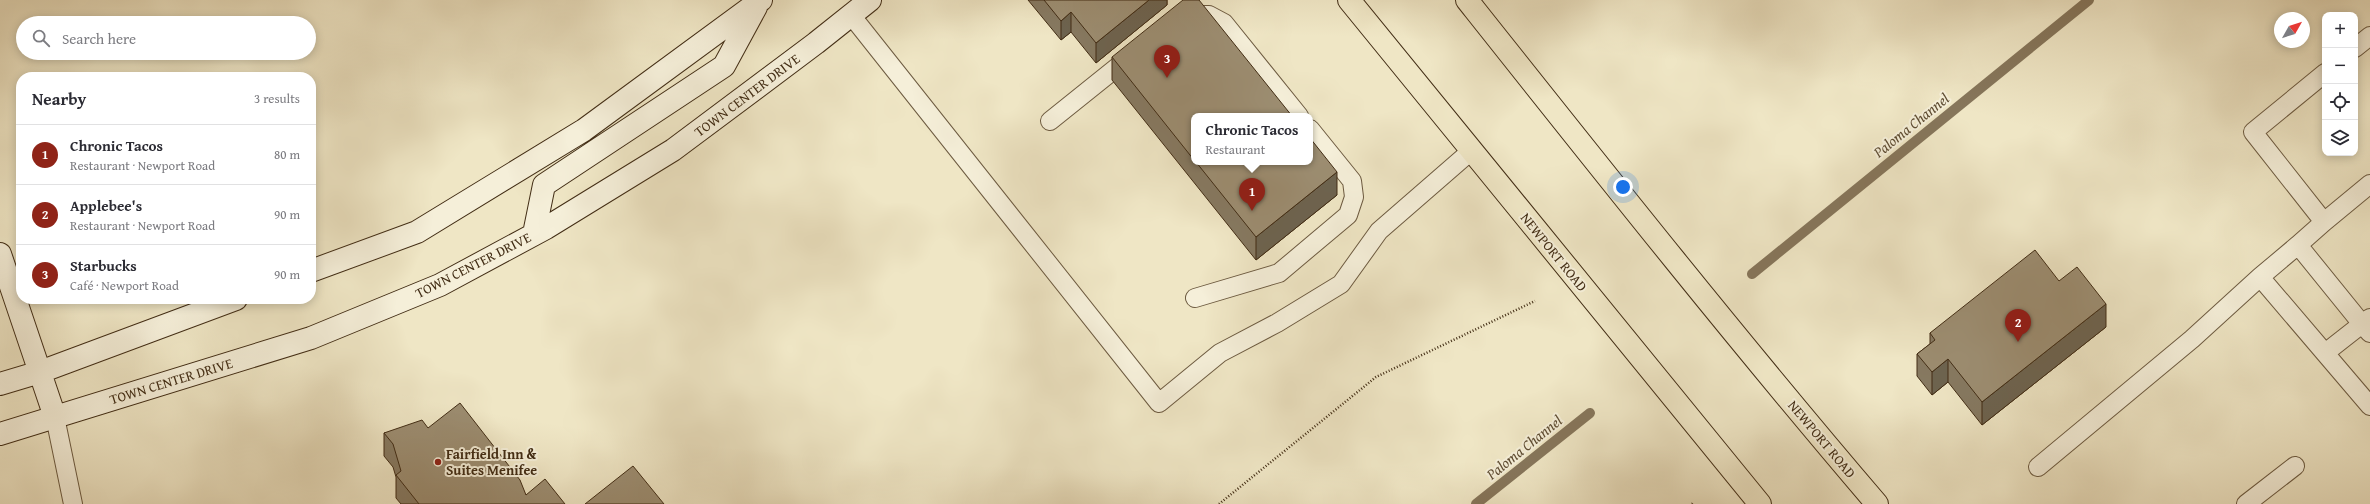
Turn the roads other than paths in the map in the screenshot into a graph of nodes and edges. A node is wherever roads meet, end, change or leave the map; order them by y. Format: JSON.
{"nodes":[{"id":1,"x":870,"y":0,"type":"edge"},
{"id":2,"x":1348,"y":0,"type":"edge"},
{"id":3,"x":1467,"y":0,"type":"edge"},
{"id":4,"x":760,"y":1,"type":"edge"},
{"id":5,"x":851,"y":15,"type":"junction"},
{"id":6,"x":1176,"y":20,"type":"edge"},
{"id":7,"x":2370,"y":36,"type":"edge"},
{"id":8,"x":1146,"y":44,"type":"edge"},
{"id":9,"x":2358,"y":46,"type":"edge"},
{"id":10,"x":2322,"y":75,"type":"edge"},
{"id":11,"x":1297,"y":113,"type":"edge"},
{"id":12,"x":1050,"y":121,"type":"dead end"},
{"id":13,"x":1313,"y":133,"type":"edge"},
{"id":14,"x":1471,"y":151,"type":"junction"},
{"id":15,"x":2370,"y":184,"type":"edge"},
{"id":16,"x":2324,"y":222,"type":"junction"},
{"id":17,"x":534,"y":234,"type":"junction"},
{"id":18,"x":2298,"y":245,"type":"junction"},
{"id":19,"x":0,"y":254,"type":"edge"},
{"id":20,"x":316,"y":269,"type":"edge"},
{"id":21,"x":2260,"y":277,"type":"junction"},
{"id":22,"x":1196,"y":298,"type":"dead end"},
{"id":23,"x":16,"y":301,"type":"edge"},
{"id":24,"x":17,"y":304,"type":"edge"},
{"id":25,"x":223,"y":304,"type":"edge"},
{"id":26,"x":2367,"y":325,"type":"edge"},
{"id":27,"x":2325,"y":353,"type":"junction"},
{"id":28,"x":40,"y":372,"type":"junction"},
{"id":29,"x":0,"y":384,"type":"edge"},
{"id":30,"x":2370,"y":406,"type":"edge"},
{"id":31,"x":55,"y":417,"type":"junction"},
{"id":32,"x":0,"y":434,"type":"edge"},
{"id":33,"x":2295,"y":466,"type":"dead end"},
{"id":34,"x":2038,"y":467,"type":"dead end"},
{"id":35,"x":73,"y":504,"type":"edge"},
{"id":36,"x":1760,"y":504,"type":"edge"},
{"id":37,"x":1877,"y":504,"type":"edge"},
{"id":38,"x":2246,"y":504,"type":"edge"}],
"edges":[{"from":1,"to":5,"type":"street","name":"TOWN CENTER DRIVE"},
{"from":2,"to":14,"type":"main road","name":"NEWPORT ROAD"},
{"from":3,"to":37,"type":"main road","name":"NEWPORT ROAD"},
{"from":4,"to":17,"type":"street"},
{"from":4,"to":20,"type":"street"},
{"from":5,"to":14,"type":"lane"},
{"from":5,"to":17,"type":"street","name":"TOWN CENTER DRIVE"},
{"from":6,"to":11,"type":"lane"},
{"from":7,"to":9,"type":"lane"},
{"from":8,"to":12,"type":"lane"},
{"from":10,"to":16,"type":"lane"},
{"from":13,"to":22,"type":"lane"},
{"from":14,"to":36,"type":"main road","name":"NEWPORT ROAD"},
{"from":15,"to":16,"type":"lane"},
{"from":16,"to":18,"type":"lane"},
{"from":17,"to":31,"type":"street","name":"TOWN CENTER DRIVE"},
{"from":18,"to":21,"type":"lane"},
{"from":18,"to":26,"type":"lane"},
{"from":19,"to":23,"type":"street"},
{"from":21,"to":27,"type":"lane"},
{"from":21,"to":34,"type":"lane"},
{"from":24,"to":28,"type":"street"},
{"from":25,"to":28,"type":"street"},
{"from":26,"to":27,"type":"lane"},
{"from":27,"to":30,"type":"lane"},
{"from":28,"to":29,"type":"street"},
{"from":28,"to":31,"type":"street"},
{"from":31,"to":32,"type":"street","name":"TOWN CENTER DRIVE"},
{"from":31,"to":35,"type":"lane"},
{"from":33,"to":38,"type":"lane"}]}
